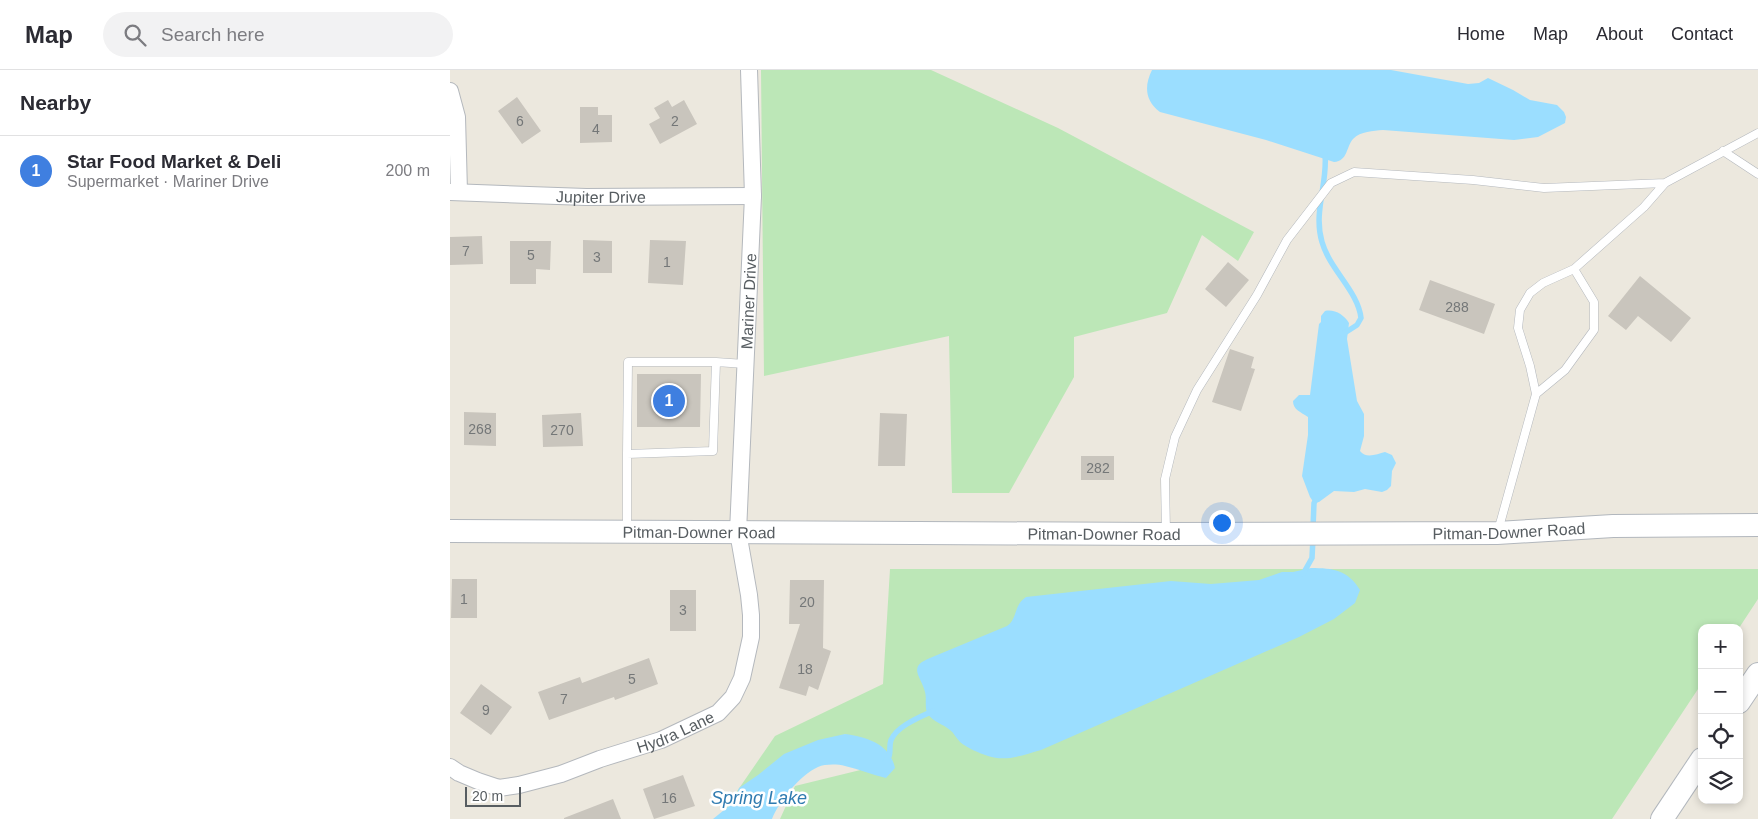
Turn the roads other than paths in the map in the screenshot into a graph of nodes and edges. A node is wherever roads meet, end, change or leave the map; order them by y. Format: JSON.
{"nodes":[{"id":1,"x":750,"y":70,"type":"edge"},
{"id":2,"x":450,"y":90,"type":"edge"},
{"id":3,"x":1758,"y":132,"type":"edge"},
{"id":4,"x":1723,"y":152,"type":"junction"},
{"id":5,"x":1758,"y":174,"type":"edge"},
{"id":6,"x":1665,"y":183,"type":"junction"},
{"id":7,"x":454,"y":192,"type":"edge"},
{"id":8,"x":753,"y":196,"type":"junction"},
{"id":9,"x":1574,"y":269,"type":"junction"},
{"id":10,"x":716,"y":362,"type":"junction"},
{"id":11,"x":745,"y":364,"type":"junction"},
{"id":12,"x":1536,"y":394,"type":"junction"},
{"id":13,"x":627,"y":454,"type":"junction"},
{"id":14,"x":1758,"y":525,"type":"edge"},
{"id":15,"x":450,"y":531,"type":"edge"},
{"id":16,"x":627,"y":532,"type":"junction"},
{"id":17,"x":738,"y":532,"type":"junction"},
{"id":18,"x":1498,"y":533,"type":"junction"},
{"id":19,"x":1166,"y":534,"type":"junction"},
{"id":20,"x":1758,"y":674,"type":"edge"},
{"id":21,"x":1743,"y":696,"type":"edge"},
{"id":22,"x":1698,"y":765,"type":"edge"},
{"id":23,"x":450,"y":766,"type":"edge"},
{"id":24,"x":1662,"y":819,"type":"edge"}],
"edges":[{"from":1,"to":8,"type":"street","name":"Mariner Drive"},
{"from":2,"to":7,"type":"street"},
{"from":3,"to":4,"type":"lane"},
{"from":4,"to":5,"type":"lane"},
{"from":4,"to":6,"type":"lane"},
{"from":6,"to":9,"type":"lane"},
{"from":6,"to":19,"type":"lane"},
{"from":7,"to":8,"type":"street","name":"Jupiter Drive"},
{"from":8,"to":11,"type":"street","name":"Mariner Drive"},
{"from":9,"to":12,"type":"lane"},
{"from":9,"to":12,"type":"lane"},
{"from":10,"to":11,"type":"lane"},
{"from":10,"to":13,"type":"lane"},
{"from":10,"to":13,"type":"lane"},
{"from":11,"to":17,"type":"street","name":"Mariner Drive"},
{"from":12,"to":18,"type":"lane"},
{"from":13,"to":16,"type":"lane"},
{"from":14,"to":18,"type":"street","name":"Pitman-Downer Road"},
{"from":15,"to":16,"type":"street","name":"Pitman-Downer Road"},
{"from":16,"to":17,"type":"street","name":"Pitman-Downer Road"},
{"from":17,"to":19,"type":"street","name":"Pitman-Downer Road"},
{"from":17,"to":23,"type":"street","name":"Hydra Lane"},
{"from":18,"to":19,"type":"street","name":"Pitman-Downer Road"},
{"from":20,"to":21,"type":"street"},
{"from":22,"to":24,"type":"street"}]}
